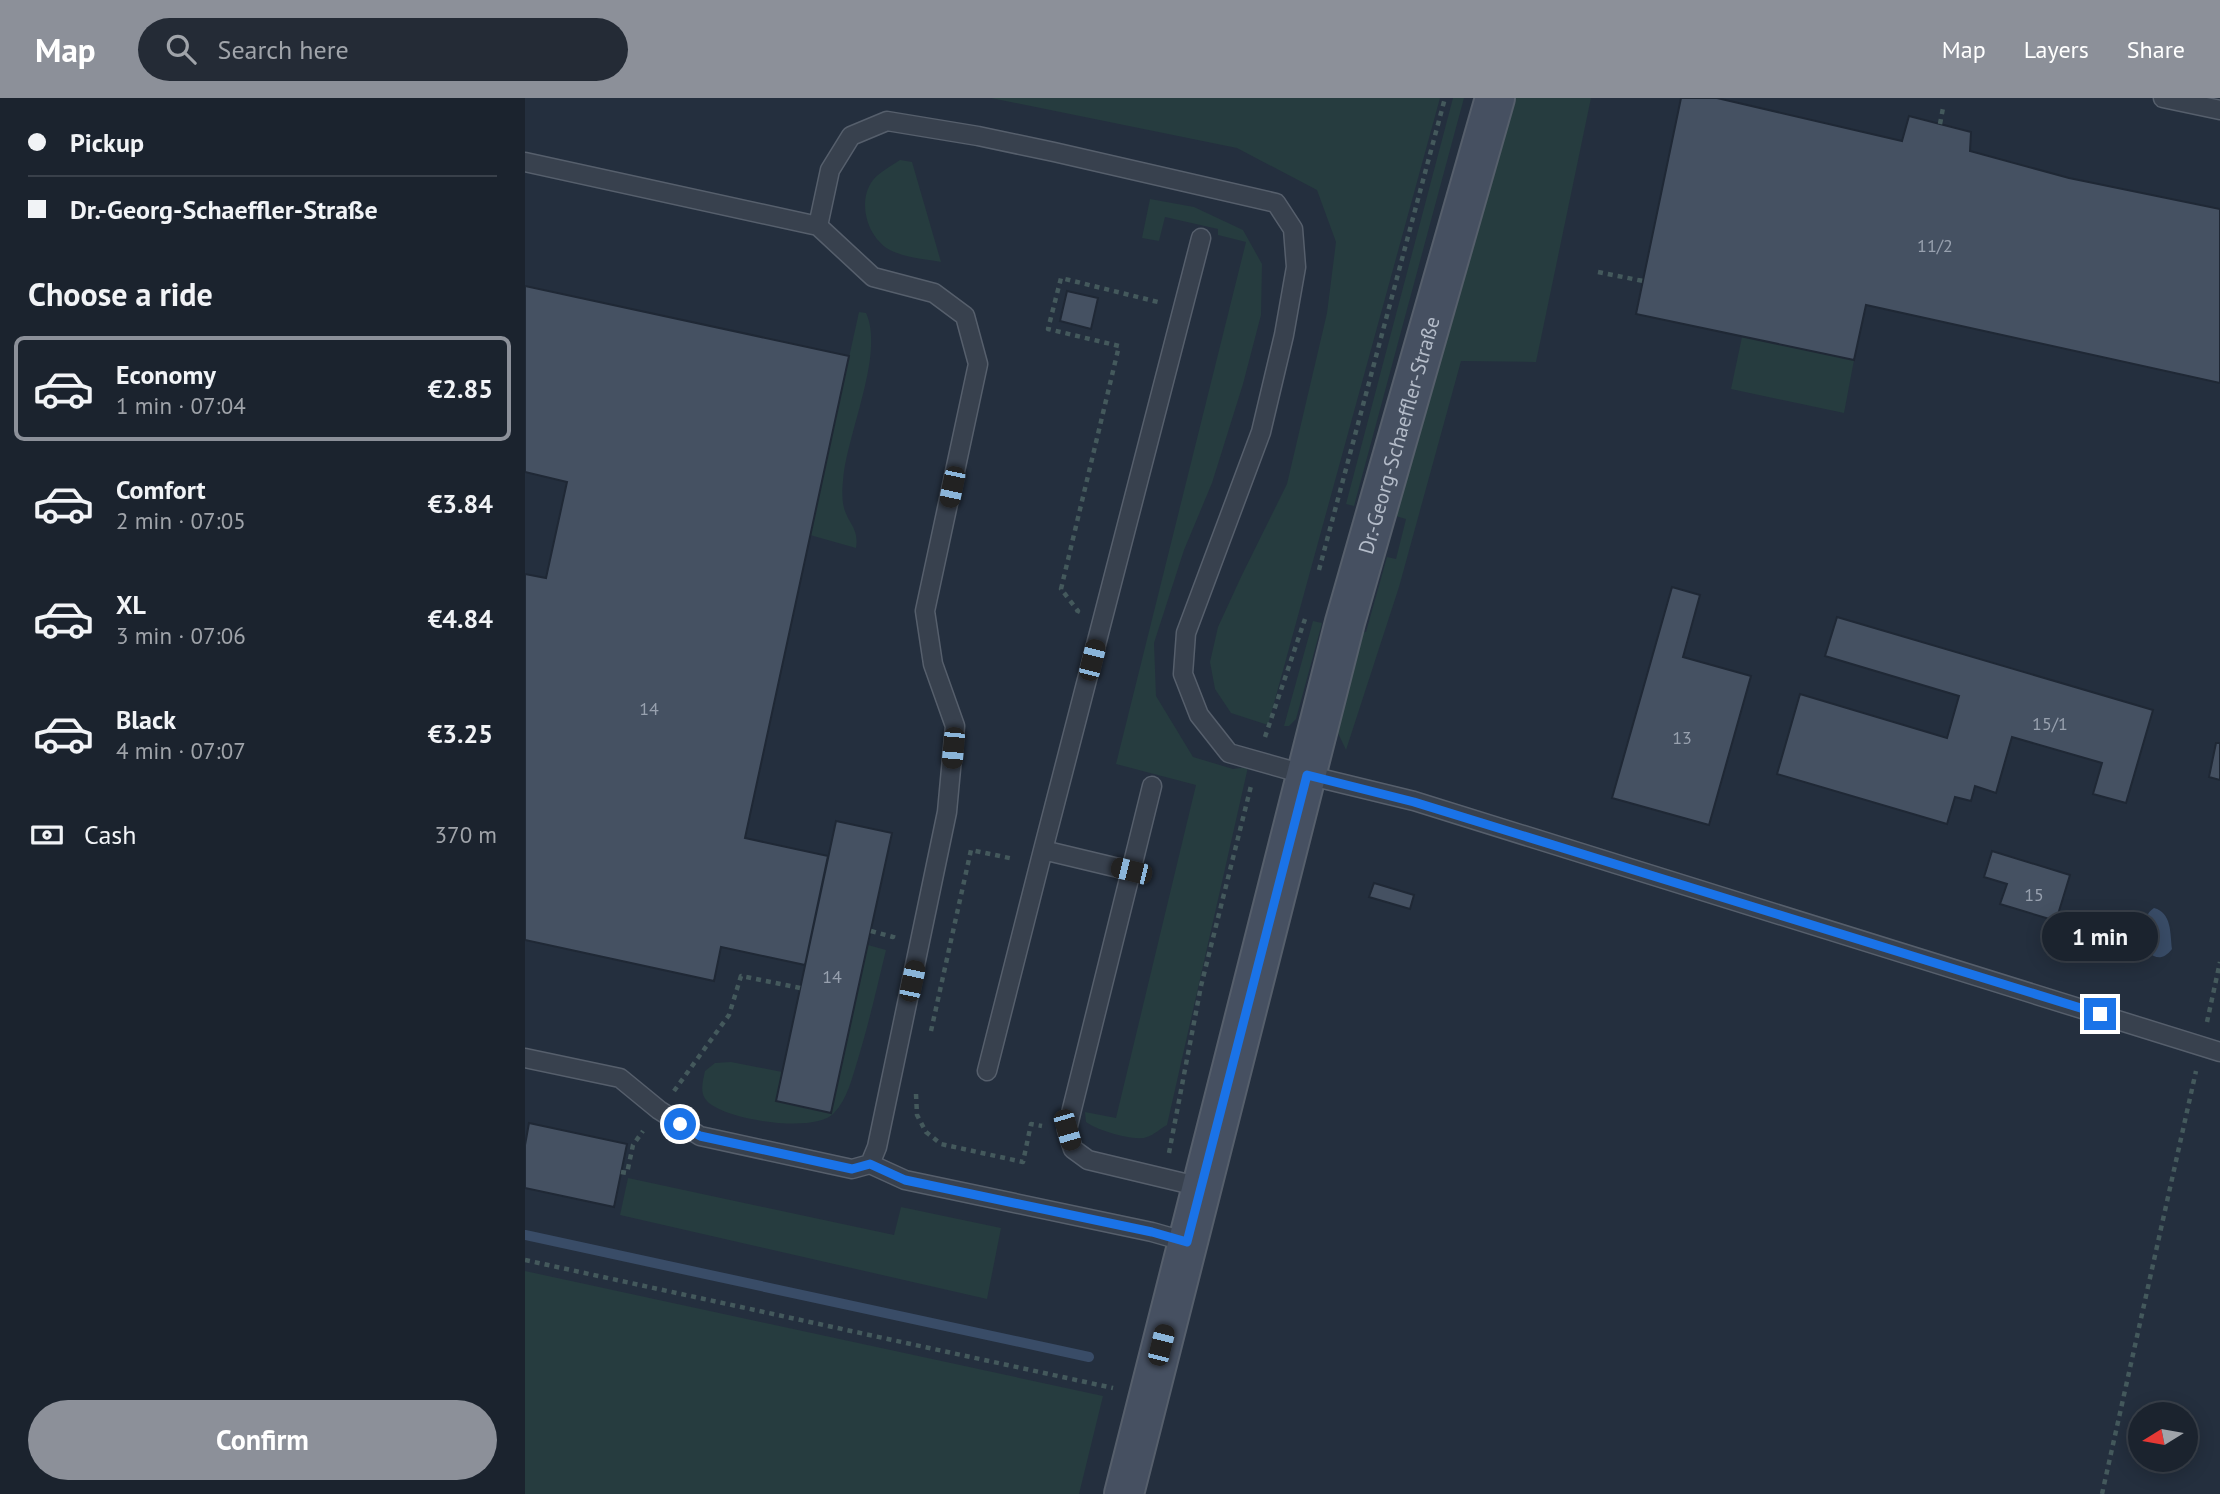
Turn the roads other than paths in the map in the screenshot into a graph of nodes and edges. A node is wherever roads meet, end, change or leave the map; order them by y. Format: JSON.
{"nodes":[{"id":1,"x":1495,"y":98,"type":"edge"},
{"id":2,"x":2163,"y":98,"type":"edge"},
{"id":3,"x":2220,"y":110,"type":"edge"},
{"id":4,"x":525,"y":162,"type":"edge"},
{"id":5,"x":818,"y":226,"type":"junction"},
{"id":6,"x":1201,"y":238,"type":"dead end"},
{"id":7,"x":1307,"y":775,"type":"junction"},
{"id":8,"x":1151,"y":786,"type":"dead end"},
{"id":9,"x":1044,"y":850,"type":"junction"},
{"id":10,"x":1131,"y":871,"type":"junction"},
{"id":11,"x":2220,"y":1052,"type":"edge"},
{"id":12,"x":525,"y":1058,"type":"edge"},
{"id":13,"x":987,"y":1070,"type":"dead end"},
{"id":14,"x":870,"y":1164,"type":"junction"},
{"id":15,"x":1201,"y":1187,"type":"junction"},
{"id":16,"x":1187,"y":1242,"type":"junction"},
{"id":17,"x":1124,"y":1494,"type":"edge"}],
"edges":[{"from":1,"to":7,"type":"main road","name":"Dr.-Georg-Schaeffler-Straße"},
{"from":2,"to":3,"type":"lane"},
{"from":4,"to":5,"type":"lane"},
{"from":5,"to":7,"type":"lane"},
{"from":5,"to":14,"type":"lane"},
{"from":6,"to":9,"type":"lane"},
{"from":7,"to":11,"type":"lane"},
{"from":7,"to":15,"type":"main road","name":"Dr.-Georg-Schaeffler-Straße"},
{"from":8,"to":10,"type":"lane"},
{"from":9,"to":10,"type":"lane"},
{"from":9,"to":13,"type":"lane"},
{"from":10,"to":15,"type":"lane"},
{"from":12,"to":14,"type":"lane"},
{"from":14,"to":16,"type":"lane"},
{"from":15,"to":16,"type":"main road","name":"Dr.-Georg-Schaeffler-Straße"},
{"from":16,"to":17,"type":"main road","name":"Dr.-Georg-Schaeffler-Straße"}]}
